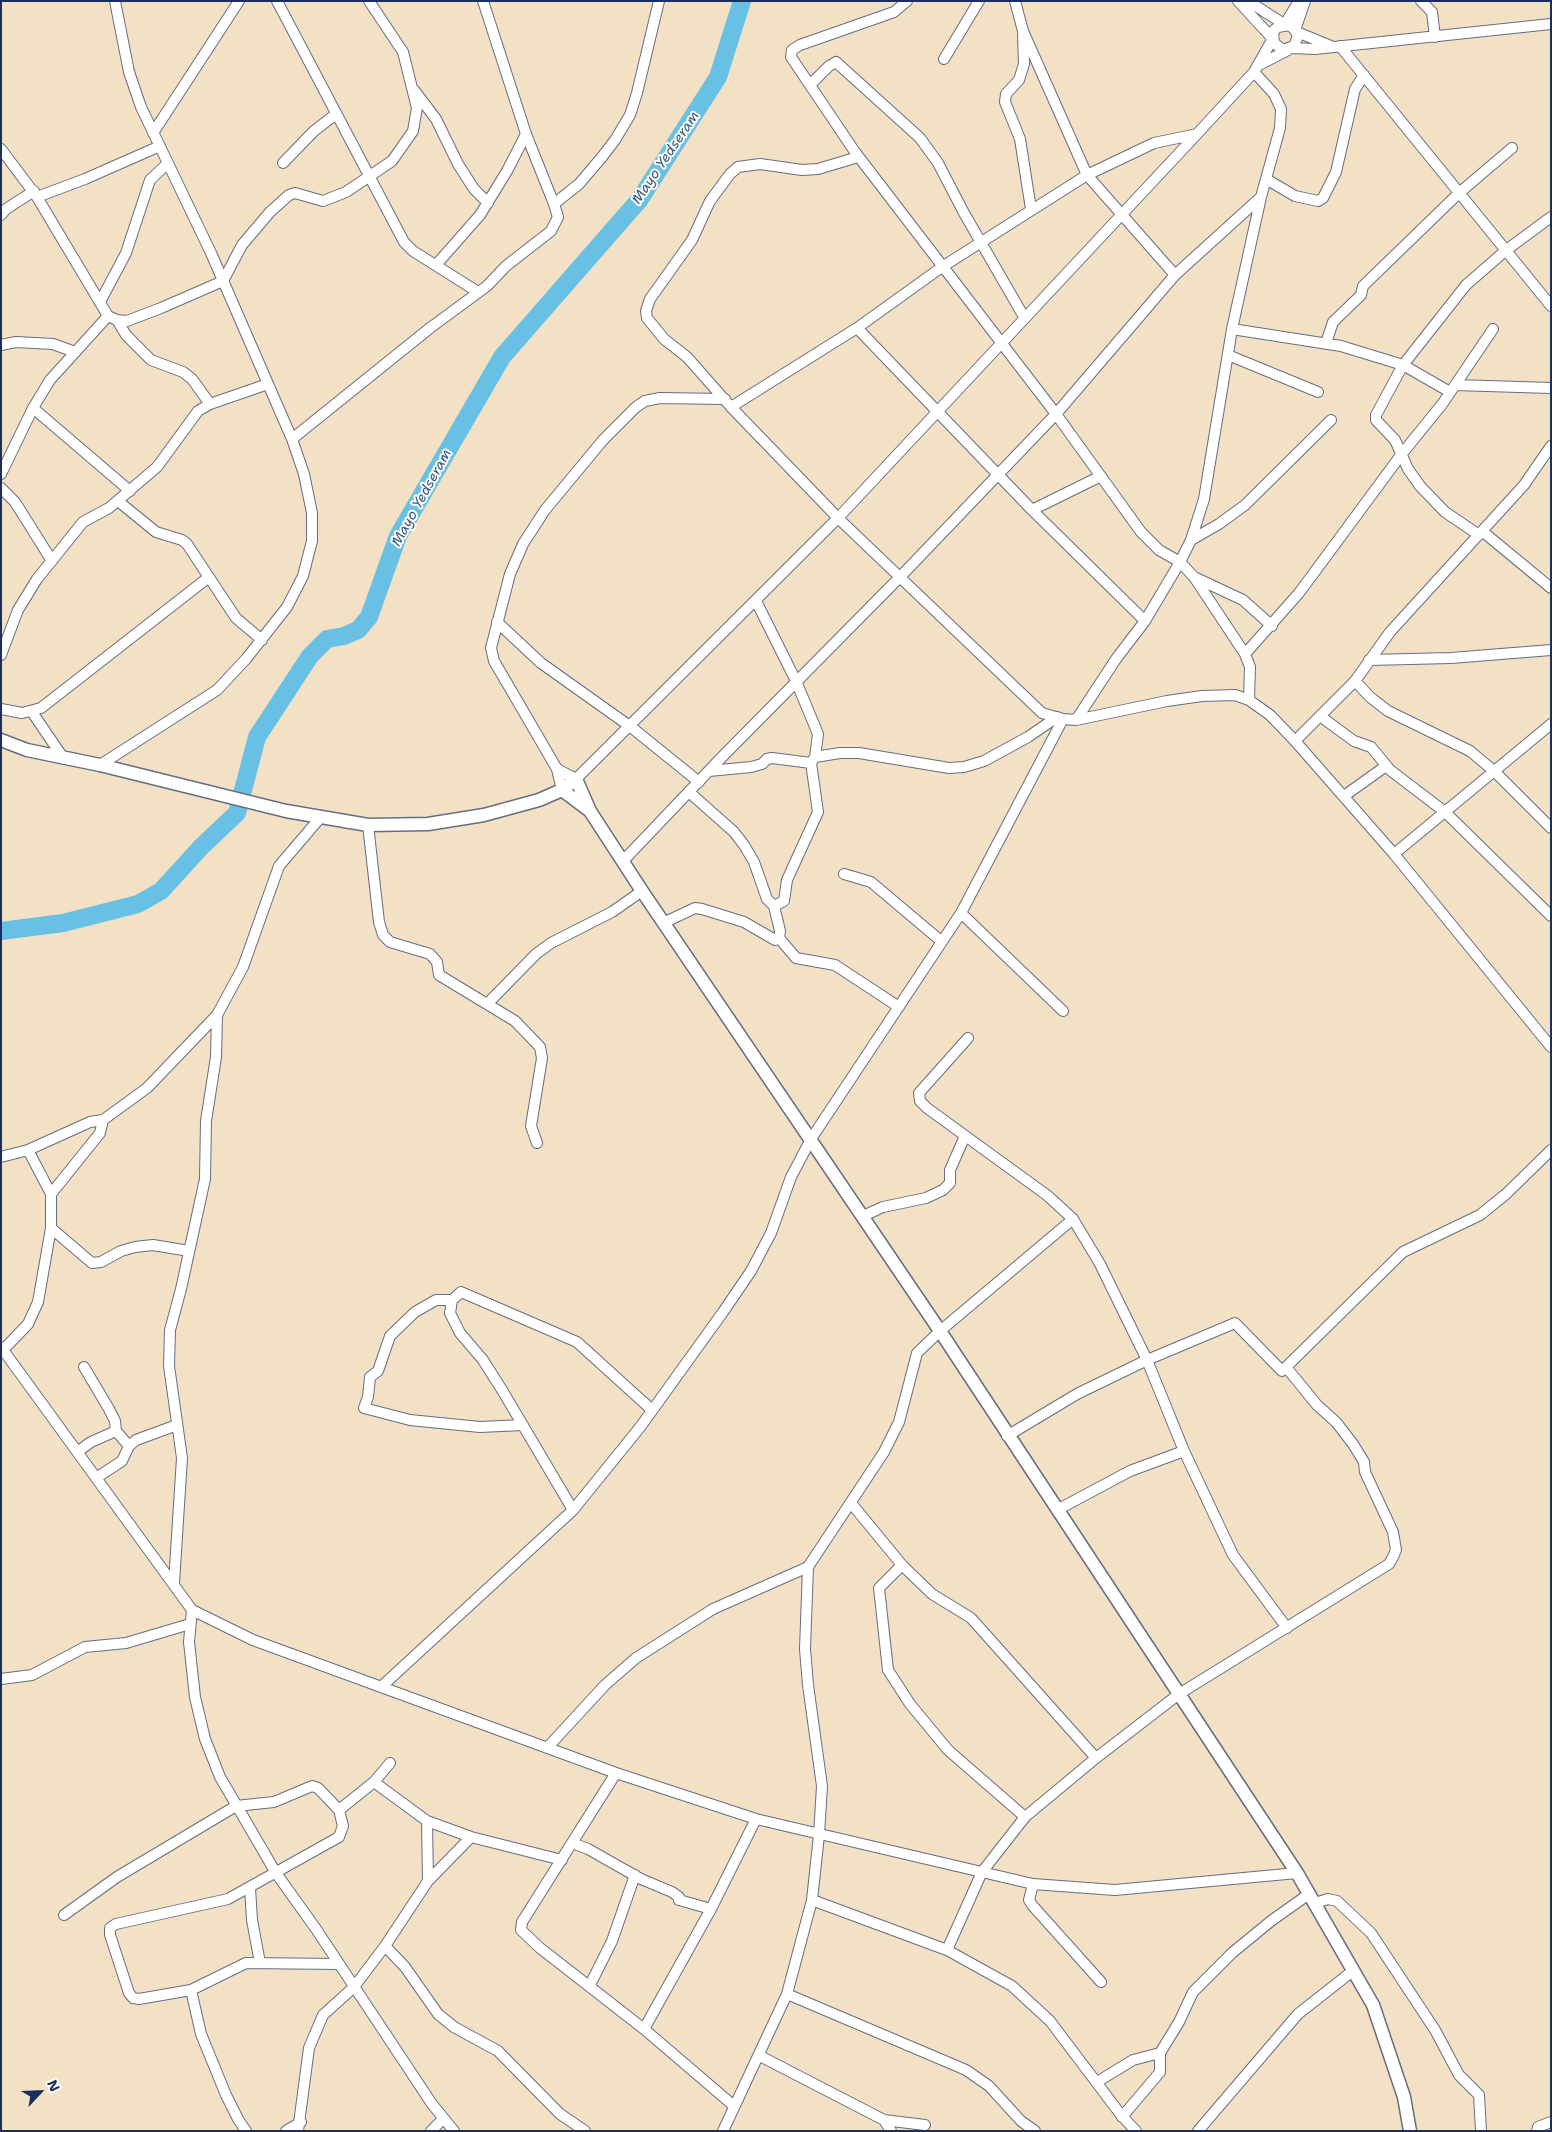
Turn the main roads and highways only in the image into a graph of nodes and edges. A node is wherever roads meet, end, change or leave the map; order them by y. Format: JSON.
{"nodes":[{"id":1,"x":1,"y":740,"type":"edge"},
{"id":2,"x":562,"y":790,"type":"junction"},
{"id":3,"x":590,"y":811,"type":"junction"},
{"id":4,"x":1410,"y":2131,"type":"edge"}],
"edges":[{"from":1,"to":2,"type":"main road"},
{"from":2,"to":3,"type":"main road"},
{"from":2,"to":3,"type":"main road"},
{"from":3,"to":4,"type":"main road"}]}
